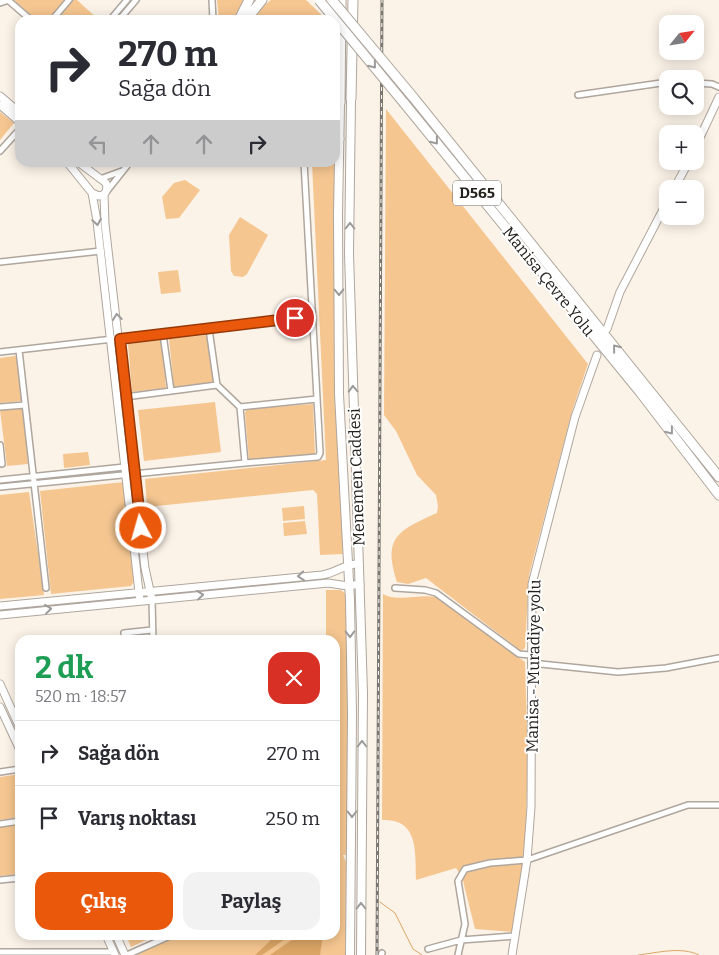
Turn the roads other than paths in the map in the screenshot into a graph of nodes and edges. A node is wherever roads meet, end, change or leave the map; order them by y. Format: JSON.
{"nodes":[{"id":1,"x":9,"y":0,"type":"edge"},
{"id":2,"x":69,"y":0,"type":"edge"},
{"id":3,"x":127,"y":0,"type":"edge"},
{"id":4,"x":136,"y":0,"type":"edge"},
{"id":5,"x":212,"y":0,"type":"edge"},
{"id":6,"x":249,"y":0,"type":"edge"},
{"id":7,"x":262,"y":0,"type":"edge"},
{"id":8,"x":315,"y":0,"type":"edge"},
{"id":9,"x":319,"y":0,"type":"edge"},
{"id":10,"x":332,"y":0,"type":"edge"},
{"id":11,"x":340,"y":0,"type":"edge"},
{"id":12,"x":353,"y":0,"type":"edge"},
{"id":13,"x":1,"y":1,"type":"edge"},
{"id":14,"x":327,"y":9,"type":"junction"},
{"id":15,"x":26,"y":15,"type":"edge"},
{"id":16,"x":56,"y":15,"type":"edge"},
{"id":17,"x":114,"y":15,"type":"edge"},
{"id":18,"x":123,"y":15,"type":"edge"},
{"id":19,"x":213,"y":15,"type":"edge"},
{"id":20,"x":242,"y":15,"type":"edge"},
{"id":21,"x":250,"y":15,"type":"edge"},
{"id":22,"x":332,"y":15,"type":"edge"},
{"id":23,"x":340,"y":25,"type":"edge"},
{"id":24,"x":340,"y":46,"type":"edge"},
{"id":25,"x":659,"y":83,"type":"edge"},
{"id":26,"x":704,"y":84,"type":"edge"},
{"id":27,"x":719,"y":87,"type":"edge"},
{"id":28,"x":578,"y":95,"type":"dead end"},
{"id":29,"x":0,"y":96,"type":"edge"},
{"id":30,"x":719,"y":97,"type":"edge"},
{"id":31,"x":340,"y":99,"type":"edge"},
{"id":32,"x":351,"y":99,"type":"junction"},
{"id":33,"x":0,"y":105,"type":"edge"},
{"id":34,"x":15,"y":109,"type":"edge"},
{"id":35,"x":15,"y":118,"type":"edge"},
{"id":36,"x":704,"y":129,"type":"edge"},
{"id":37,"x":15,"y":135,"type":"edge"},
{"id":38,"x":0,"y":152,"type":"edge"},
{"id":39,"x":71,"y":167,"type":"edge"},
{"id":40,"x":84,"y":167,"type":"edge"},
{"id":41,"x":126,"y":167,"type":"edge"},
{"id":42,"x":304,"y":167,"type":"edge"},
{"id":43,"x":340,"y":167,"type":"edge"},
{"id":44,"x":123,"y":171,"type":"junction"},
{"id":45,"x":99,"y":179,"type":"junction"},
{"id":46,"x":91,"y":192,"type":"junction"},
{"id":47,"x":105,"y":193,"type":"junction"},
{"id":48,"x":659,"y":217,"type":"edge"},
{"id":49,"x":101,"y":251,"type":"junction"},
{"id":50,"x":0,"y":262,"type":"edge"},
{"id":51,"x":312,"y":316,"type":"junction"},
{"id":52,"x":209,"y":329,"type":"junction"},
{"id":53,"x":607,"y":329,"type":"dead end"},
{"id":54,"x":163,"y":334,"type":"junction"},
{"id":55,"x":116,"y":339,"type":"junction"},
{"id":56,"x":19,"y":350,"type":"junction"},
{"id":57,"x":0,"y":352,"type":"edge"},
{"id":58,"x":597,"y":355,"type":"dead end"},
{"id":59,"x":217,"y":386,"type":"junction"},
{"id":60,"x":171,"y":391,"type":"junction"},
{"id":61,"x":125,"y":397,"type":"junction"},
{"id":62,"x":317,"y":399,"type":"junction"},
{"id":63,"x":25,"y":405,"type":"junction"},
{"id":64,"x":0,"y":407,"type":"edge"},
{"id":65,"x":240,"y":407,"type":"junction"},
{"id":66,"x":0,"y":445,"type":"edge"},
{"id":67,"x":2,"y":464,"type":"dead end"},
{"id":68,"x":245,"y":464,"type":"junction"},
{"id":69,"x":130,"y":466,"type":"junction"},
{"id":70,"x":132,"y":475,"type":"junction"},
{"id":71,"x":34,"y":476,"type":"junction"},
{"id":72,"x":719,"y":476,"type":"edge"},
{"id":73,"x":0,"y":480,"type":"edge"},
{"id":74,"x":34,"y":484,"type":"junction"},
{"id":75,"x":0,"y":487,"type":"edge"},
{"id":76,"x":719,"y":495,"type":"edge"},
{"id":77,"x":347,"y":564,"type":"junction"},
{"id":78,"x":358,"y":564,"type":"junction"},
{"id":79,"x":360,"y":584,"type":"junction"},
{"id":80,"x":348,"y":586,"type":"junction"},
{"id":81,"x":46,"y":588,"type":"dead end"},
{"id":82,"x":395,"y":588,"type":"dead end"},
{"id":83,"x":151,"y":591,"type":"junction"},
{"id":84,"x":140,"y":592,"type":"junction"},
{"id":85,"x":152,"y":600,"type":"junction"},
{"id":86,"x":140,"y":601,"type":"junction"},
{"id":87,"x":0,"y":606,"type":"edge"},
{"id":88,"x":0,"y":614,"type":"edge"},
{"id":89,"x":152,"y":630,"type":"junction"},
{"id":90,"x":124,"y":635,"type":"edge"},
{"id":91,"x":152,"y":635,"type":"edge"},
{"id":92,"x":530,"y":655,"type":"junction"},
{"id":93,"x":719,"y":658,"type":"edge"},
{"id":94,"x":531,"y":663,"type":"junction"},
{"id":95,"x":0,"y":684,"type":"edge"},
{"id":96,"x":0,"y":707,"type":"edge"},
{"id":97,"x":15,"y":717,"type":"edge"},
{"id":98,"x":15,"y":739,"type":"edge"},
{"id":99,"x":15,"y":770,"type":"edge"},
{"id":100,"x":0,"y":772,"type":"edge"},
{"id":101,"x":719,"y":805,"type":"edge"},
{"id":102,"x":15,"y":822,"type":"edge"},
{"id":103,"x":0,"y":824,"type":"edge"},
{"id":104,"x":527,"y":860,"type":"junction"},
{"id":105,"x":15,"y":878,"type":"edge"},
{"id":106,"x":0,"y":880,"type":"edge"},
{"id":107,"x":515,"y":936,"type":"junction"},
{"id":108,"x":108,"y":940,"type":"edge"},
{"id":109,"x":118,"y":940,"type":"edge"},
{"id":110,"x":160,"y":940,"type":"edge"},
{"id":111,"x":461,"y":940,"type":"junction"},
{"id":112,"x":121,"y":946,"type":"junction"},
{"id":113,"x":428,"y":949,"type":"dead end"},
{"id":114,"x":0,"y":952,"type":"edge"},
{"id":115,"x":114,"y":953,"type":"edge"},
{"id":116,"x":126,"y":955,"type":"edge"},
{"id":117,"x":350,"y":955,"type":"edge"},
{"id":118,"x":361,"y":955,"type":"edge"},
{"id":119,"x":458,"y":955,"type":"edge"},
{"id":120,"x":512,"y":955,"type":"edge"}],
"edges":[{"from":1,"to":13,"type":"street"},
{"from":1,"to":15,"type":"street"},
{"from":2,"to":16,"type":"street"},
{"from":3,"to":17,"type":"street"},
{"from":4,"to":18,"type":"street"},
{"from":5,"to":19,"type":"street"},
{"from":6,"to":20,"type":"highway"},
{"from":7,"to":21,"type":"highway"},
{"from":8,"to":14,"type":"highway"},
{"from":9,"to":14,"type":"highway","name":"Manisa Çevre Yolu","number":"D565","bridge":true},
{"from":72,"to":10,"type":"highway","name":"Manisa Çevre Yolu","number":"D565","one_way":true,"bridge":true},
{"from":11,"to":24,"type":"highway","name":"Menemen Caddesi"},
{"from":12,"to":32,"type":"highway","name":"Menemen Caddesi"},
{"from":14,"to":22,"type":"highway","name":"Manisa Çevre Yolu","number":"D565","one_way":true,"bridge":true},
{"from":23,"to":76,"type":"highway","name":"Manisa Çevre Yolu","number":"D565","one_way":true,"bridge":true},
{"from":25,"to":28,"type":"street"},
{"from":26,"to":27,"type":"street"},
{"from":29,"to":34,"type":"main road"},
{"from":30,"to":36,"type":"main road"},
{"from":31,"to":32,"type":"highway"},
{"from":78,"to":32,"type":"main road","name":"Menemen Caddesi","one_way":true},
{"from":33,"to":35,"type":"main road"},
{"from":37,"to":38,"type":"street"},
{"from":39,"to":46,"type":"main road"},
{"from":40,"to":45,"type":"main road"},
{"from":41,"to":44,"type":"street"},
{"from":42,"to":51,"type":"street"},
{"from":43,"to":77,"type":"main road","name":"Menemen Caddesi","one_way":true},
{"from":44,"to":45,"type":"street"},
{"from":44,"to":47,"type":"street"},
{"from":45,"to":46,"type":"main road"},
{"from":45,"to":47,"type":"main road"},
{"from":46,"to":47,"type":"main road"},
{"from":46,"to":49,"type":"main road","one_way":true},
{"from":55,"to":47,"type":"main road","one_way":true},
{"from":48,"to":53,"type":"main road"},
{"from":49,"to":50,"type":"street"},
{"from":49,"to":55,"type":"main road"},
{"from":51,"to":52,"type":"street"},
{"from":51,"to":62,"type":"street"},
{"from":52,"to":54,"type":"street"},
{"from":52,"to":59,"type":"street"},
{"from":54,"to":55,"type":"street"},
{"from":54,"to":60,"type":"street"},
{"from":55,"to":56,"type":"street"},
{"from":55,"to":61,"type":"main road"},
{"from":55,"to":69,"type":"main road"},
{"from":56,"to":57,"type":"street"},
{"from":56,"to":63,"type":"street"},
{"from":58,"to":92,"type":"main road","name":"Manisa - Muradiye yolu"},
{"from":59,"to":60,"type":"street"},
{"from":59,"to":65,"type":"street"},
{"from":60,"to":61,"type":"street"},
{"from":61,"to":69,"type":"main road"},
{"from":62,"to":65,"type":"street"},
{"from":62,"to":68,"type":"street"},
{"from":63,"to":64,"type":"street"},
{"from":63,"to":71,"type":"street"},
{"from":65,"to":68,"type":"street"},
{"from":66,"to":67,"type":"street"},
{"from":68,"to":70,"type":"street"},
{"from":69,"to":70,"type":"main road"},
{"from":69,"to":71,"type":"street"},
{"from":70,"to":74,"type":"street"},
{"from":70,"to":83,"type":"main road"},
{"from":70,"to":84,"type":"main road"},
{"from":71,"to":73,"type":"street"},
{"from":71,"to":74,"type":"street"},
{"from":74,"to":75,"type":"street"},
{"from":74,"to":81,"type":"street"},
{"from":77,"to":78,"type":"main road"},
{"from":77,"to":80,"type":"main road","name":"Menemen Caddesi"},
{"from":77,"to":83,"type":"main road","one_way":true},
{"from":78,"to":79,"type":"main road","name":"Menemen Caddesi"},
{"from":79,"to":80,"type":"main road"},
{"from":118,"to":79,"type":"main road","name":"Menemen Caddesi","one_way":true},
{"from":85,"to":80,"type":"main road","one_way":true},
{"from":80,"to":117,"type":"main road","name":"Menemen Caddesi","one_way":true},
{"from":82,"to":92,"type":"street"},
{"from":83,"to":84,"type":"main road"},
{"from":83,"to":85,"type":"main road"},
{"from":84,"to":86,"type":"main road"},
{"from":84,"to":87,"type":"main road"},
{"from":85,"to":86,"type":"main road"},
{"from":85,"to":89,"type":"street"},
{"from":88,"to":86,"type":"main road","one_way":true},
{"from":89,"to":90,"type":"street"},
{"from":89,"to":91,"type":"street"},
{"from":92,"to":94,"type":"main road","name":"Manisa - Muradiye yolu"},
{"from":93,"to":94,"type":"street"},
{"from":94,"to":104,"type":"main road","name":"Manisa - Muradiye yolu"},
{"from":95,"to":97,"type":"main road"},
{"from":96,"to":98,"type":"main road"},
{"from":99,"to":100,"type":"street"},
{"from":101,"to":104,"type":"street"},
{"from":102,"to":103,"type":"street"},
{"from":104,"to":107,"type":"main road","name":"Manisa - Muradiye yolu"},
{"from":104,"to":111,"type":"street"},
{"from":105,"to":106,"type":"street"},
{"from":107,"to":111,"type":"street"},
{"from":107,"to":120,"type":"main road","name":"Manisa - Muradiye yolu"},
{"from":108,"to":115,"type":"main road"},
{"from":109,"to":112,"type":"main road"},
{"from":110,"to":116,"type":"street"},
{"from":111,"to":113,"type":"street"},
{"from":111,"to":119,"type":"street"},
{"from":112,"to":115,"type":"main road"},
{"from":112,"to":116,"type":"main road"},
{"from":114,"to":115,"type":"street"}]}
